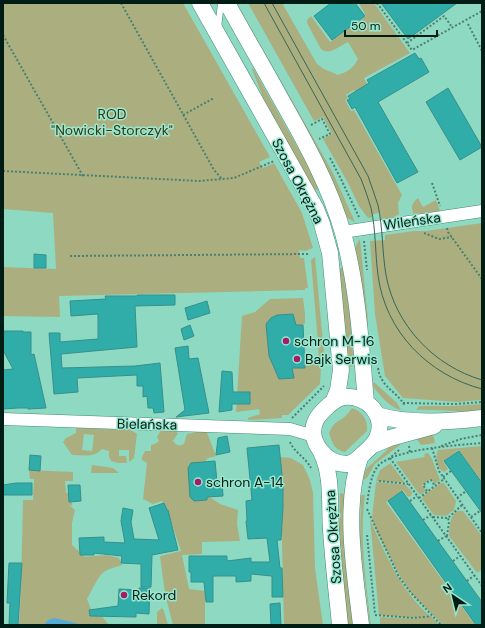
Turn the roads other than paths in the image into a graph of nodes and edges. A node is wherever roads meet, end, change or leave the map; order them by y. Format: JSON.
{"nodes":[{"id":1,"x":200,"y":3,"type":"edge"},
{"id":2,"x":221,"y":3,"type":"edge"},
{"id":3,"x":227,"y":3,"type":"edge"},
{"id":4,"x":218,"y":35,"type":"junction"},
{"id":5,"x":482,"y":211,"type":"edge"},
{"id":6,"x":343,"y":232,"type":"junction"},
{"id":7,"x":366,"y":402,"type":"junction"},
{"id":8,"x":332,"y":403,"type":"junction"},
{"id":9,"x":377,"y":415,"type":"junction"},
{"id":10,"x":482,"y":418,"type":"edge"},
{"id":11,"x":3,"y":419,"type":"edge"},
{"id":12,"x":316,"y":420,"type":"junction"},
{"id":13,"x":451,"y":421,"type":"junction"},
{"id":14,"x":290,"y":429,"type":"junction"},
{"id":15,"x":314,"y":436,"type":"junction"},
{"id":16,"x":373,"y":445,"type":"junction"},
{"id":17,"x":320,"y":451,"type":"junction"},
{"id":18,"x":360,"y":458,"type":"junction"},
{"id":19,"x":368,"y":623,"type":"edge"},
{"id":20,"x":340,"y":625,"type":"edge"}],
"edges":[{"from":1,"to":4,"type":"street","name":"Szosa Okrężna"},
{"from":2,"to":4,"type":"lane"},
{"from":3,"to":6,"type":"street","name":"Szosa Okrężna"},
{"from":4,"to":8,"type":"street","name":"Szosa Okrężna"},
{"from":5,"to":6,"type":"street","name":"Wileńska"},
{"from":6,"to":7,"type":"street","name":"Szosa Okrężna"},
{"from":7,"to":8,"type":"street"},
{"from":7,"to":9,"type":"street"},
{"from":8,"to":12,"type":"street"},
{"from":9,"to":13,"type":"street"},
{"from":9,"to":16,"type":"street"},
{"from":10,"to":13,"type":"street"},
{"from":11,"to":14,"type":"street","name":"Bielańska"},
{"from":12,"to":14,"type":"street","name":"Bielańska"},
{"from":12,"to":15,"type":"street"},
{"from":13,"to":16,"type":"street"},
{"from":14,"to":15,"type":"street","name":"Bielańska"},
{"from":15,"to":17,"type":"street"},
{"from":16,"to":18,"type":"street"},
{"from":17,"to":18,"type":"street"},
{"from":17,"to":20,"type":"street","name":"Szosa Okrężna"},
{"from":18,"to":19,"type":"street","name":"Szosa Okrężna"}]}
